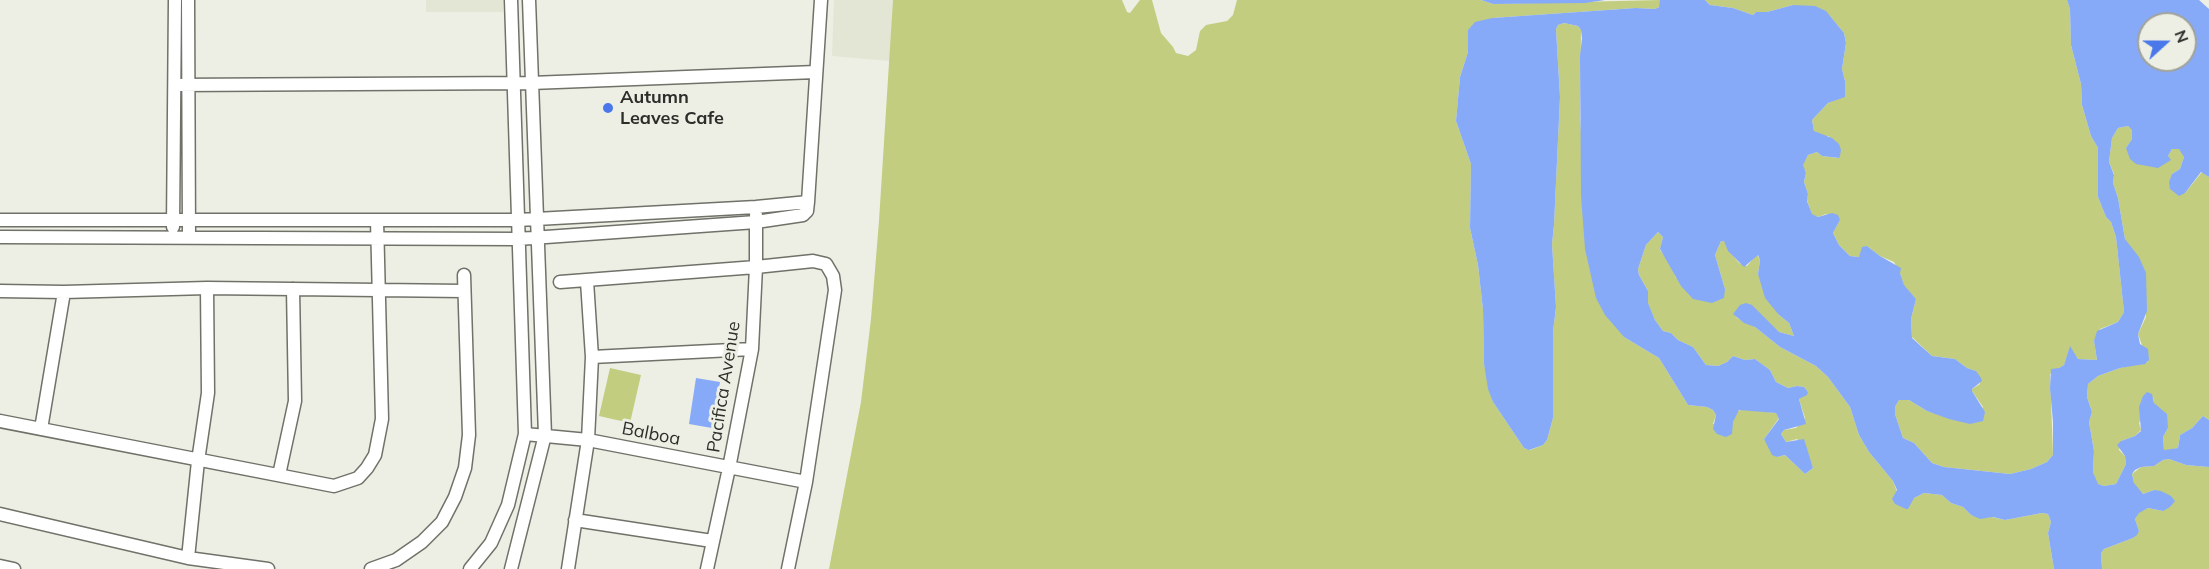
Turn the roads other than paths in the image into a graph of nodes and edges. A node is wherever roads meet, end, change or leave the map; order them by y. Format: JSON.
{"nodes":[{"id":1,"x":175,"y":0,"type":"edge"},
{"id":2,"x":188,"y":0,"type":"edge"},
{"id":3,"x":511,"y":0,"type":"edge"},
{"id":4,"x":529,"y":0,"type":"edge"},
{"id":5,"x":821,"y":0,"type":"edge"},
{"id":6,"x":816,"y":72,"type":"junction"},
{"id":7,"x":513,"y":83,"type":"junction"},
{"id":8,"x":531,"y":83,"type":"junction"},
{"id":9,"x":175,"y":85,"type":"junction"},
{"id":10,"x":189,"y":85,"type":"junction"},
{"id":11,"x":808,"y":202,"type":"junction"},
{"id":12,"x":756,"y":207,"type":"junction"},
{"id":13,"x":173,"y":219,"type":"junction"},
{"id":14,"x":189,"y":219,"type":"junction"},
{"id":15,"x":536,"y":219,"type":"junction"},
{"id":16,"x":0,"y":220,"type":"edge"},
{"id":17,"x":377,"y":220,"type":"junction"},
{"id":18,"x":518,"y":220,"type":"junction"},
{"id":19,"x":756,"y":222,"type":"junction"},
{"id":20,"x":173,"y":236,"type":"junction"},
{"id":21,"x":189,"y":236,"type":"junction"},
{"id":22,"x":0,"y":237,"type":"edge"},
{"id":23,"x":377,"y":238,"type":"junction"},
{"id":24,"x":537,"y":238,"type":"junction"},
{"id":25,"x":518,"y":239,"type":"junction"},
{"id":26,"x":756,"y":267,"type":"junction"},
{"id":27,"x":464,"y":275,"type":"dead end"},
{"id":28,"x":587,"y":281,"type":"junction"},
{"id":29,"x":560,"y":282,"type":"dead end"},
{"id":30,"x":207,"y":288,"type":"junction"},
{"id":31,"x":293,"y":289,"type":"junction"},
{"id":32,"x":379,"y":289,"type":"junction"},
{"id":33,"x":0,"y":291,"type":"edge"},
{"id":34,"x":464,"y":291,"type":"junction"},
{"id":35,"x":64,"y":292,"type":"junction"},
{"id":36,"x":752,"y":349,"type":"junction"},
{"id":37,"x":591,"y":357,"type":"junction"},
{"id":38,"x":0,"y":421,"type":"edge"},
{"id":39,"x":41,"y":429,"type":"junction"},
{"id":40,"x":525,"y":434,"type":"junction"},
{"id":41,"x":544,"y":435,"type":"junction"},
{"id":42,"x":588,"y":440,"type":"junction"},
{"id":43,"x":198,"y":461,"type":"junction"},
{"id":44,"x":729,"y":468,"type":"junction"},
{"id":45,"x":279,"y":475,"type":"junction"},
{"id":46,"x":806,"y":482,"type":"junction"},
{"id":47,"x":0,"y":514,"type":"edge"},
{"id":48,"x":575,"y":520,"type":"junction"},
{"id":49,"x":712,"y":541,"type":"junction"},
{"id":50,"x":188,"y":558,"type":"junction"},
{"id":51,"x":0,"y":566,"type":"edge"},
{"id":52,"x":14,"y":569,"type":"edge"},
{"id":53,"x":268,"y":569,"type":"edge"},
{"id":54,"x":371,"y":569,"type":"edge"},
{"id":55,"x":470,"y":569,"type":"edge"},
{"id":56,"x":511,"y":569,"type":"edge"},
{"id":57,"x":568,"y":569,"type":"edge"},
{"id":58,"x":707,"y":569,"type":"edge"},
{"id":59,"x":788,"y":569,"type":"edge"}],
"edges":[{"from":1,"to":9,"type":"street"},
{"from":2,"to":10,"type":"street"},
{"from":3,"to":7,"type":"street"},
{"from":4,"to":8,"type":"street"},
{"from":5,"to":6,"type":"street"},
{"from":6,"to":8,"type":"street"},
{"from":6,"to":11,"type":"street"},
{"from":7,"to":8,"type":"street"},
{"from":7,"to":10,"type":"street"},
{"from":7,"to":18,"type":"street"},
{"from":8,"to":15,"type":"street"},
{"from":9,"to":10,"type":"street"},
{"from":9,"to":13,"type":"street"},
{"from":10,"to":14,"type":"street"},
{"from":11,"to":12,"type":"street"},
{"from":11,"to":19,"type":"street"},
{"from":12,"to":15,"type":"street"},
{"from":12,"to":19,"type":"street","name":"Pacifica Avenue"},
{"from":13,"to":14,"type":"street"},
{"from":13,"to":16,"type":"street"},
{"from":13,"to":20,"type":"street"},
{"from":14,"to":17,"type":"street"},
{"from":14,"to":21,"type":"street"},
{"from":15,"to":18,"type":"street"},
{"from":15,"to":24,"type":"street"},
{"from":17,"to":18,"type":"street"},
{"from":17,"to":23,"type":"street"},
{"from":18,"to":25,"type":"street"},
{"from":19,"to":24,"type":"street"},
{"from":19,"to":26,"type":"street","name":"Pacifica Avenue"},
{"from":20,"to":21,"type":"street"},
{"from":20,"to":22,"type":"street"},
{"from":21,"to":23,"type":"street"},
{"from":23,"to":25,"type":"street"},
{"from":23,"to":32,"type":"street"},
{"from":24,"to":25,"type":"street"},
{"from":24,"to":41,"type":"street"},
{"from":25,"to":40,"type":"street"},
{"from":26,"to":28,"type":"street"},
{"from":26,"to":36,"type":"street","name":"Pacifica Avenue"},
{"from":26,"to":46,"type":"street"},
{"from":27,"to":34,"type":"street"},
{"from":28,"to":29,"type":"street"},
{"from":28,"to":37,"type":"street"},
{"from":30,"to":31,"type":"street"},
{"from":30,"to":35,"type":"street"},
{"from":30,"to":43,"type":"street"},
{"from":31,"to":32,"type":"street"},
{"from":31,"to":45,"type":"street"},
{"from":32,"to":34,"type":"street"},
{"from":32,"to":45,"type":"street"},
{"from":33,"to":35,"type":"street"},
{"from":34,"to":54,"type":"street"},
{"from":35,"to":39,"type":"street"},
{"from":36,"to":37,"type":"street"},
{"from":36,"to":44,"type":"street","name":"Pacifica Avenue"},
{"from":37,"to":42,"type":"street"},
{"from":38,"to":39,"type":"street"},
{"from":39,"to":43,"type":"street"},
{"from":40,"to":41,"type":"street","name":"Balboa"},
{"from":40,"to":55,"type":"street"},
{"from":41,"to":42,"type":"street","name":"Balboa"},
{"from":41,"to":56,"type":"street"},
{"from":42,"to":44,"type":"street","name":"Balboa"},
{"from":42,"to":48,"type":"street"},
{"from":43,"to":45,"type":"street"},
{"from":43,"to":50,"type":"street"},
{"from":44,"to":46,"type":"street","name":"Balboa"},
{"from":44,"to":49,"type":"street","name":"Pacifica Avenue"},
{"from":46,"to":59,"type":"street"},
{"from":47,"to":50,"type":"street"},
{"from":48,"to":49,"type":"street"},
{"from":48,"to":57,"type":"street"},
{"from":49,"to":58,"type":"street","name":"Pacifica Avenue"},
{"from":50,"to":53,"type":"street"},
{"from":51,"to":52,"type":"street"}]}
